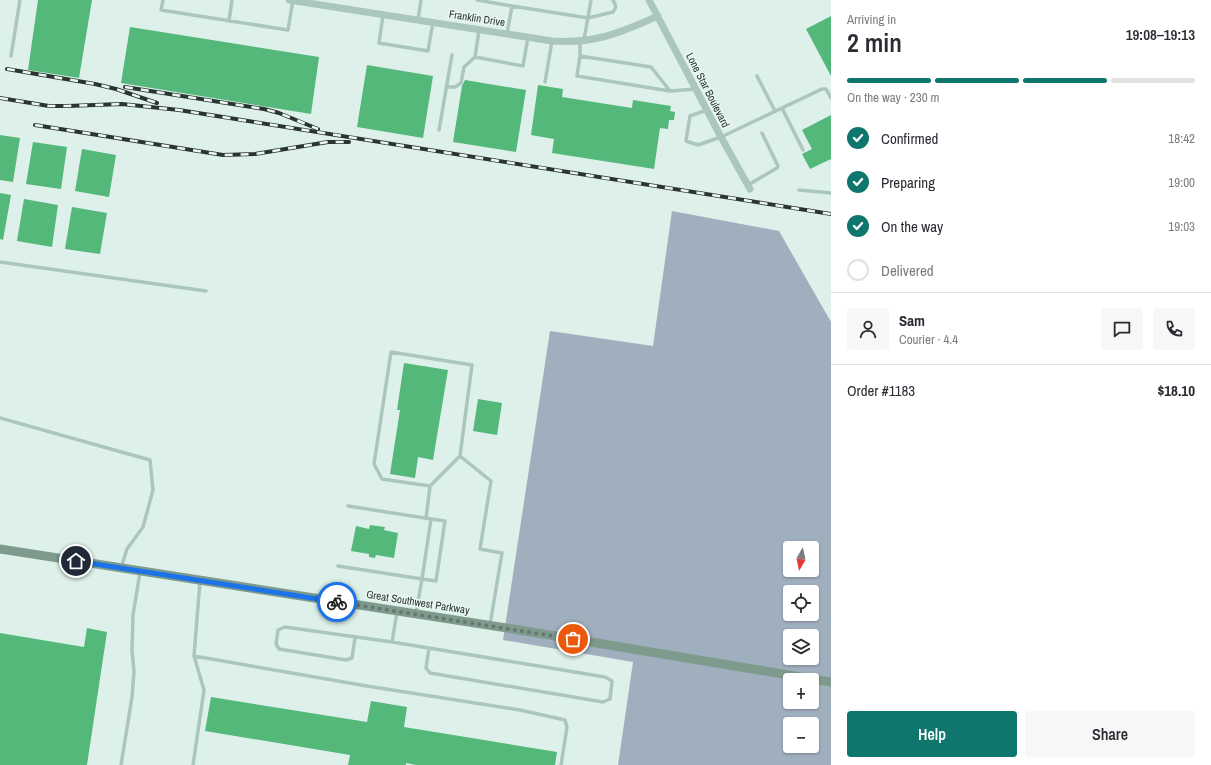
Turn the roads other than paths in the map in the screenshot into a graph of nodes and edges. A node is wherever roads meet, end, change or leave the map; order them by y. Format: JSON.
{"nodes":[{"id":1,"x":20,"y":0,"type":"edge"},
{"id":2,"x":163,"y":0,"type":"edge"},
{"id":3,"x":232,"y":0,"type":"edge"},
{"id":4,"x":292,"y":0,"type":"edge"},
{"id":5,"x":421,"y":0,"type":"edge"},
{"id":6,"x":477,"y":0,"type":"edge"},
{"id":7,"x":592,"y":0,"type":"edge"},
{"id":8,"x":613,"y":0,"type":"edge"},
{"id":9,"x":649,"y":0,"type":"edge"},
{"id":10,"x":512,"y":6,"type":"junction"},
{"id":11,"x":382,"y":14,"type":"junction"},
{"id":12,"x":658,"y":16,"type":"junction"},
{"id":13,"x":588,"y":18,"type":"junction"},
{"id":14,"x":418,"y":20,"type":"junction"},
{"id":15,"x":229,"y":21,"type":"junction"},
{"id":16,"x":433,"y":22,"type":"junction"},
{"id":17,"x":479,"y":30,"type":"junction"},
{"id":18,"x":507,"y":34,"type":"junction"},
{"id":19,"x":528,"y":37,"type":"junction"},
{"id":20,"x":552,"y":41,"type":"junction"},
{"id":21,"x":582,"y":41,"type":"junction"},
{"id":22,"x":452,"y":54,"type":"dead end"},
{"id":23,"x":11,"y":56,"type":"dead end"},
{"id":24,"x":580,"y":56,"type":"junction"},
{"id":25,"x":475,"y":58,"type":"junction"},
{"id":26,"x":757,"y":76,"type":"dead end"},
{"id":27,"x":545,"y":82,"type":"dead end"},
{"id":28,"x":446,"y":87,"type":"junction"},
{"id":29,"x":696,"y":89,"type":"junction"},
{"id":30,"x":670,"y":91,"type":"junction"},
{"id":31,"x":831,"y":98,"type":"edge"},
{"id":32,"x":782,"y":108,"type":"junction"},
{"id":33,"x":707,"y":110,"type":"junction"},
{"id":34,"x":775,"y":111,"type":"junction"},
{"id":35,"x":439,"y":130,"type":"dead end"},
{"id":36,"x":762,"y":133,"type":"dead end"},
{"id":37,"x":721,"y":137,"type":"junction"},
{"id":38,"x":803,"y":150,"type":"dead end"},
{"id":39,"x":749,"y":187,"type":"joint"},
{"id":40,"x":799,"y":190,"type":"dead end"},
{"id":41,"x":831,"y":193,"type":"edge"},
{"id":42,"x":0,"y":262,"type":"edge"},
{"id":43,"x":206,"y":291,"type":"dead end"},
{"id":44,"x":0,"y":418,"type":"edge"},
{"id":45,"x":460,"y":456,"type":"junction"},
{"id":46,"x":430,"y":486,"type":"junction"},
{"id":47,"x":348,"y":506,"type":"dead end"},
{"id":48,"x":426,"y":518,"type":"junction"},
{"id":49,"x":431,"y":519,"type":"junction"},
{"id":50,"x":0,"y":549,"type":"edge"},
{"id":51,"x":338,"y":566,"type":"dead end"},
{"id":52,"x":121,"y":568,"type":"junction"},
{"id":53,"x":140,"y":571,"type":"junction"},
{"id":54,"x":422,"y":579,"type":"junction"},
{"id":55,"x":200,"y":580,"type":"junction"},
{"id":56,"x":397,"y":611,"type":"junction"},
{"id":57,"x":416,"y":614,"type":"junction"},
{"id":58,"x":490,"y":626,"type":"junction"},
{"id":59,"x":355,"y":638,"type":"junction"},
{"id":60,"x":392,"y":642,"type":"junction"},
{"id":61,"x":429,"y":648,"type":"junction"},
{"id":62,"x":194,"y":656,"type":"junction"},
{"id":63,"x":831,"y":682,"type":"edge"},
{"id":64,"x":122,"y":765,"type":"edge"},
{"id":65,"x":193,"y":765,"type":"edge"},
{"id":66,"x":561,"y":765,"type":"edge"}],
"edges":[{"from":1,"to":23,"type":"lane"},
{"from":2,"to":15,"type":"lane"},
{"from":3,"to":15,"type":"lane"},
{"from":4,"to":11,"type":"street","name":"Franklin Drive"},
{"from":4,"to":15,"type":"lane"},
{"from":5,"to":14,"type":"lane"},
{"from":6,"to":10,"type":"lane"},
{"from":7,"to":13,"type":"lane"},
{"from":8,"to":13,"type":"lane"},
{"from":9,"to":12,"type":"street","name":"Lone Star Boulevard"},
{"from":10,"to":13,"type":"lane"},
{"from":10,"to":18,"type":"lane"},
{"from":11,"to":14,"type":"street","name":"Franklin Drive"},
{"from":11,"to":16,"type":"lane"},
{"from":12,"to":21,"type":"street","name":"Franklin Drive"},
{"from":12,"to":29,"type":"street","name":"Lone Star Boulevard"},
{"from":13,"to":21,"type":"lane"},
{"from":14,"to":16,"type":"street","name":"Franklin Drive"},
{"from":16,"to":17,"type":"street","name":"Franklin Drive"},
{"from":17,"to":18,"type":"street","name":"Franklin Drive"},
{"from":17,"to":25,"type":"lane"},
{"from":18,"to":19,"type":"street","name":"Franklin Drive"},
{"from":19,"to":20,"type":"street","name":"Franklin Drive"},
{"from":19,"to":25,"type":"lane"},
{"from":20,"to":21,"type":"street","name":"Franklin Drive"},
{"from":20,"to":27,"type":"lane"},
{"from":21,"to":24,"type":"lane"},
{"from":22,"to":28,"type":"lane"},
{"from":24,"to":30,"type":"lane"},
{"from":24,"to":30,"type":"lane"},
{"from":25,"to":28,"type":"lane"},
{"from":26,"to":34,"type":"lane"},
{"from":28,"to":35,"type":"lane"},
{"from":29,"to":30,"type":"lane"},
{"from":29,"to":33,"type":"street","name":"Lone Star Boulevard"},
{"from":31,"to":32,"type":"lane"},
{"from":32,"to":34,"type":"lane"},
{"from":32,"to":38,"type":"lane"},
{"from":33,"to":37,"type":"street","name":"Lone Star Boulevard"},
{"from":33,"to":37,"type":"lane"},
{"from":34,"to":37,"type":"lane"},
{"from":36,"to":39,"type":"lane"},
{"from":37,"to":39,"type":"street","name":"Lone Star Boulevard"},
{"from":40,"to":41,"type":"lane"},
{"from":42,"to":43,"type":"lane"},
{"from":44,"to":52,"type":"lane"},
{"from":45,"to":46,"type":"lane"},
{"from":45,"to":46,"type":"lane"},
{"from":45,"to":58,"type":"lane"},
{"from":46,"to":48,"type":"lane"},
{"from":47,"to":48,"type":"lane"},
{"from":48,"to":49,"type":"lane"},
{"from":49,"to":54,"type":"lane"},
{"from":49,"to":54,"type":"lane"},
{"from":50,"to":52,"type":"street","name":"Great Southwest Parkway"},
{"from":51,"to":54,"type":"lane"},
{"from":52,"to":53,"type":"street","name":"Great Southwest Parkway"},
{"from":53,"to":55,"type":"street","name":"Great Southwest Parkway"},
{"from":53,"to":64,"type":"lane"},
{"from":54,"to":57,"type":"lane"},
{"from":55,"to":56,"type":"street","name":"Great Southwest Parkway"},
{"from":55,"to":62,"type":"lane"},
{"from":56,"to":57,"type":"street","name":"Great Southwest Parkway"},
{"from":56,"to":60,"type":"lane"},
{"from":57,"to":58,"type":"street","name":"Great Southwest Parkway"},
{"from":58,"to":63,"type":"street","name":"Great Southwest Parkway"},
{"from":59,"to":59,"type":"lane"},
{"from":59,"to":60,"type":"lane"},
{"from":60,"to":61,"type":"lane"},
{"from":61,"to":61,"type":"lane"},
{"from":62,"to":65,"type":"lane"},
{"from":62,"to":66,"type":"lane"}]}
